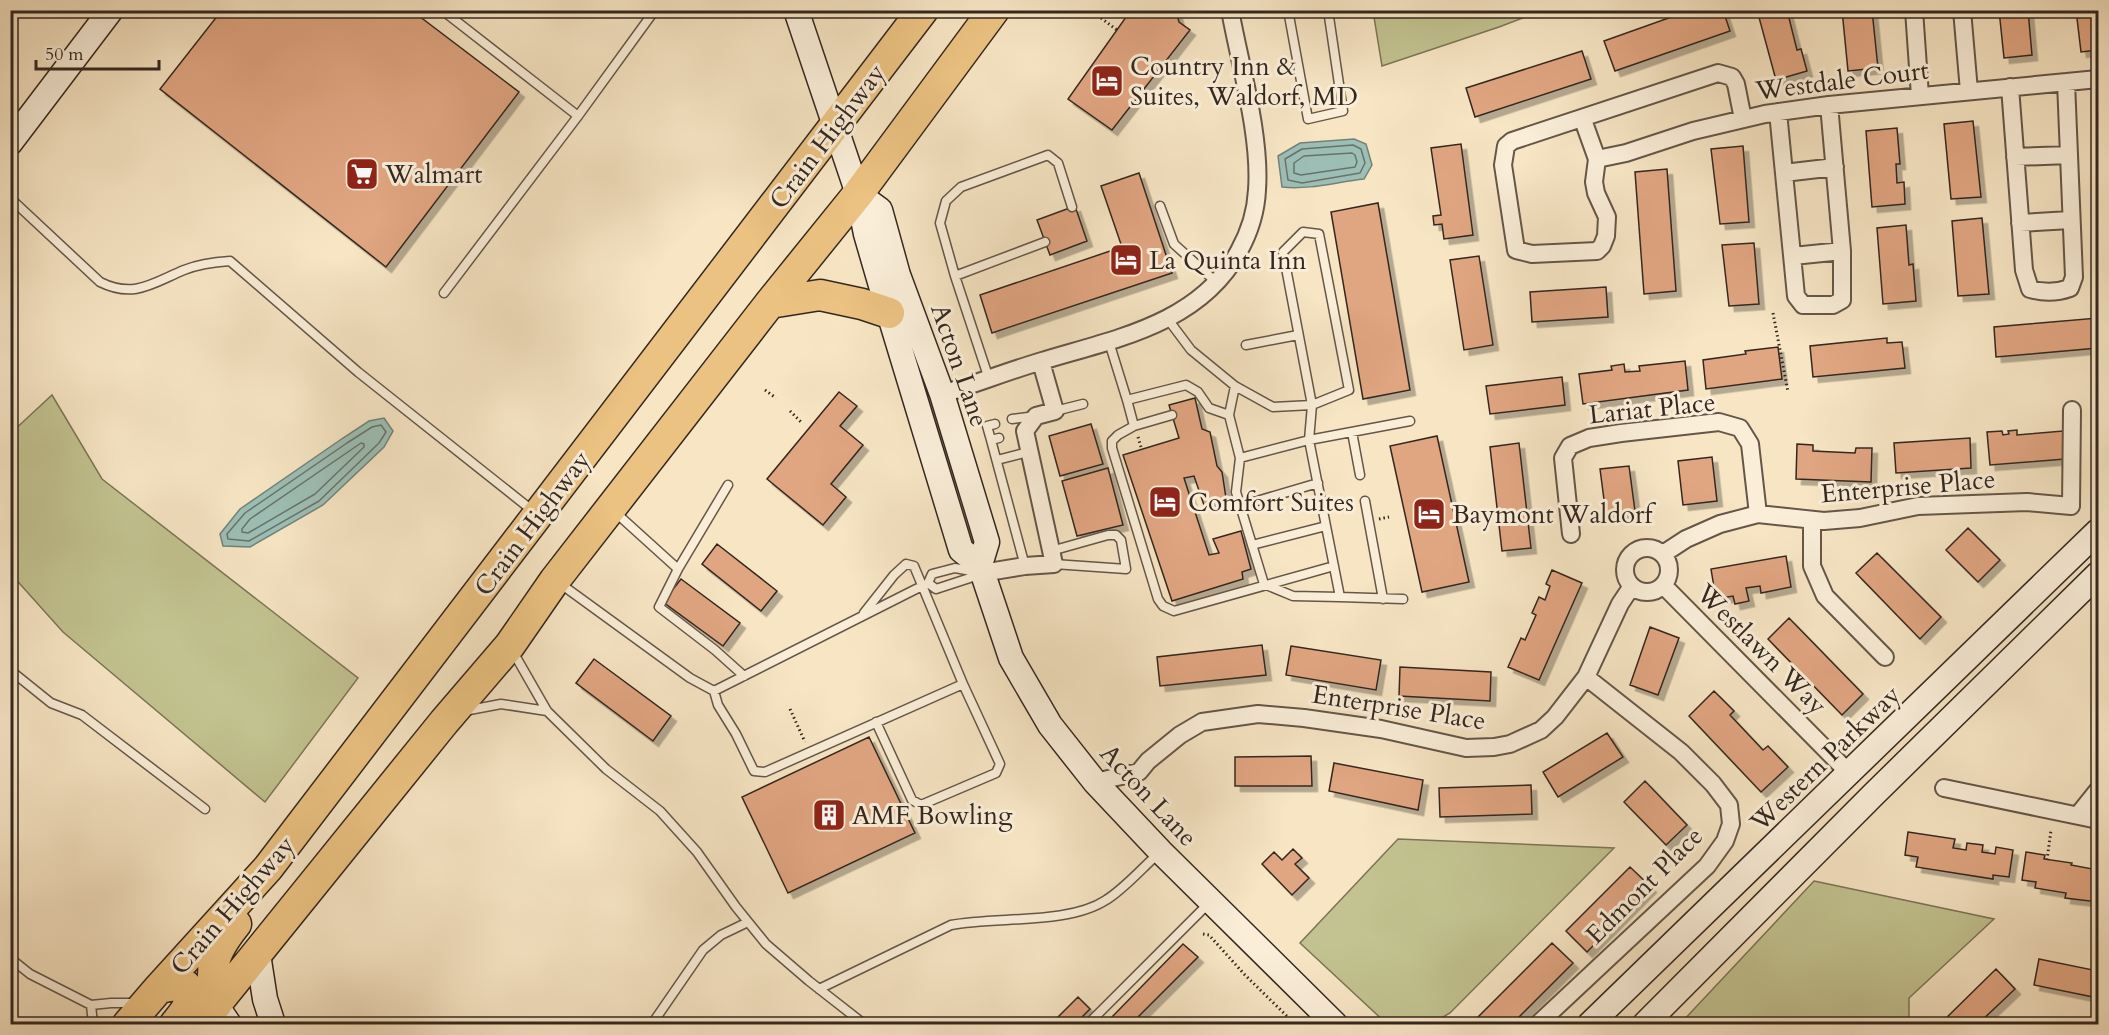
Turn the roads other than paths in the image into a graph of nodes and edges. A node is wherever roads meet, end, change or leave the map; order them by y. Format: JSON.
{"nodes":[{"id":1,"x":111,"y":10,"type":"edge"},
{"id":2,"x":442,"y":10,"type":"edge"},
{"id":3,"x":655,"y":10,"type":"edge"},
{"id":4,"x":796,"y":10,"type":"edge"},
{"id":5,"x":923,"y":10,"type":"edge"},
{"id":6,"x":994,"y":10,"type":"edge"},
{"id":7,"x":1230,"y":10,"type":"edge"},
{"id":8,"x":1288,"y":10,"type":"edge"},
{"id":9,"x":1328,"y":10,"type":"edge"},
{"id":10,"x":1914,"y":10,"type":"edge"},
{"id":11,"x":1962,"y":10,"type":"edge"},
{"id":12,"x":2098,"y":79,"type":"edge"},
{"id":13,"x":2066,"y":82,"type":"junction"},
{"id":14,"x":2010,"y":87,"type":"junction"},
{"id":15,"x":1969,"y":91,"type":"junction"},
{"id":16,"x":1920,"y":96,"type":"junction"},
{"id":17,"x":1829,"y":105,"type":"junction"},
{"id":18,"x":1778,"y":112,"type":"junction"},
{"id":19,"x":578,"y":116,"type":"junction"},
{"id":20,"x":1743,"y":119,"type":"junction"},
{"id":21,"x":1582,"y":120,"type":"junction"},
{"id":22,"x":834,"y":127,"type":"junction"},
{"id":23,"x":10,"y":143,"type":"edge"},
{"id":24,"x":2069,"y":155,"type":"junction"},
{"id":25,"x":2015,"y":157,"type":"junction"},
{"id":26,"x":1597,"y":159,"type":"junction"},
{"id":27,"x":1835,"y":167,"type":"junction"},
{"id":28,"x":1784,"y":173,"type":"junction"},
{"id":29,"x":858,"y":194,"type":"junction"},
{"id":30,"x":10,"y":198,"type":"edge"},
{"id":31,"x":1160,"y":206,"type":"dead end"},
{"id":32,"x":1072,"y":207,"type":"dead end"},
{"id":33,"x":2070,"y":220,"type":"junction"},
{"id":34,"x":2020,"y":223,"type":"junction"},
{"id":35,"x":1045,"y":242,"type":"dead end"},
{"id":36,"x":1842,"y":251,"type":"junction"},
{"id":37,"x":1792,"y":256,"type":"junction"},
{"id":38,"x":955,"y":276,"type":"junction"},
{"id":39,"x":1216,"y":282,"type":"junction"},
{"id":40,"x":444,"y":292,"type":"dead end"},
{"id":41,"x":770,"y":303,"type":"junction"},
{"id":42,"x":889,"y":313,"type":"junction"},
{"id":43,"x":1167,"y":318,"type":"junction"},
{"id":44,"x":1298,"y":335,"type":"junction"},
{"id":45,"x":1109,"y":342,"type":"junction"},
{"id":46,"x":1246,"y":345,"type":"dead end"},
{"id":47,"x":1041,"y":362,"type":"junction"},
{"id":48,"x":989,"y":379,"type":"junction"},
{"id":49,"x":1235,"y":386,"type":"junction"},
{"id":50,"x":942,"y":394,"type":"junction"},
{"id":51,"x":1127,"y":400,"type":"junction"},
{"id":52,"x":1083,"y":404,"type":"dead end"},
{"id":53,"x":1312,"y":405,"type":"junction"},
{"id":54,"x":1209,"y":408,"type":"junction"},
{"id":55,"x":1198,"y":410,"type":"dead end"},
{"id":56,"x":2072,"y":410,"type":"dead end"},
{"id":57,"x":1055,"y":411,"type":"junction"},
{"id":58,"x":1172,"y":415,"type":"dead end"},
{"id":59,"x":1229,"y":415,"type":"junction"},
{"id":60,"x":1410,"y":421,"type":"dead end"},
{"id":61,"x":995,"y":424,"type":"dead end"},
{"id":62,"x":1134,"y":426,"type":"junction"},
{"id":63,"x":1352,"y":432,"type":"junction"},
{"id":64,"x":1309,"y":440,"type":"junction"},
{"id":65,"x":1028,"y":452,"type":"junction"},
{"id":66,"x":1240,"y":458,"type":"junction"},
{"id":67,"x":997,"y":460,"type":"junction"},
{"id":68,"x":1360,"y":475,"type":"dead end"},
{"id":69,"x":1318,"y":483,"type":"junction"},
{"id":70,"x":728,"y":485,"type":"dead end"},
{"id":71,"x":1365,"y":501,"type":"dead end"},
{"id":72,"x":1240,"y":506,"type":"junction"},
{"id":73,"x":611,"y":509,"type":"junction"},
{"id":74,"x":1758,"y":514,"type":"junction"},
{"id":75,"x":538,"y":515,"type":"junction"},
{"id":76,"x":1812,"y":520,"type":"junction"},
{"id":77,"x":1326,"y":526,"type":"junction"},
{"id":78,"x":2098,"y":531,"type":"edge"},
{"id":79,"x":1571,"y":534,"type":"dead end"},
{"id":80,"x":1252,"y":545,"type":"junction"},
{"id":81,"x":1663,"y":554,"type":"junction"},
{"id":82,"x":1053,"y":557,"type":"junction"},
{"id":83,"x":1026,"y":566,"type":"junction"},
{"id":84,"x":1334,"y":566,"type":"junction"},
{"id":85,"x":678,"y":569,"type":"junction"},
{"id":86,"x":981,"y":569,"type":"junction"},
{"id":87,"x":2098,"y":574,"type":"edge"},
{"id":88,"x":555,"y":580,"type":"junction"},
{"id":89,"x":925,"y":584,"type":"junction"},
{"id":90,"x":1264,"y":584,"type":"junction"},
{"id":91,"x":1663,"y":585,"type":"junction"},
{"id":92,"x":1632,"y":586,"type":"junction"},
{"id":93,"x":1340,"y":597,"type":"junction"},
{"id":94,"x":1383,"y":599,"type":"junction"},
{"id":95,"x":1402,"y":600,"type":"dead end"},
{"id":96,"x":863,"y":614,"type":"junction"},
{"id":97,"x":510,"y":645,"type":"junction"},
{"id":98,"x":1885,"y":657,"type":"dead end"},
{"id":99,"x":10,"y":670,"type":"edge"},
{"id":100,"x":744,"y":676,"type":"junction"},
{"id":101,"x":1586,"y":677,"type":"junction"},
{"id":102,"x":963,"y":684,"type":"junction"},
{"id":103,"x":714,"y":691,"type":"junction"},
{"id":104,"x":388,"y":710,"type":"junction"},
{"id":105,"x":547,"y":711,"type":"junction"},
{"id":106,"x":451,"y":714,"type":"junction"},
{"id":107,"x":876,"y":722,"type":"junction"},
{"id":108,"x":1849,"y":773,"type":"junction"},
{"id":109,"x":1095,"y":782,"type":"junction"},
{"id":110,"x":1944,"y":788,"type":"dead end"},
{"id":111,"x":2098,"y":790,"type":"edge"},
{"id":112,"x":205,"y":809,"type":"dead end"},
{"id":113,"x":2079,"y":815,"type":"junction"},
{"id":114,"x":2098,"y":820,"type":"edge"},
{"id":115,"x":1161,"y":852,"type":"junction"},
{"id":116,"x":1211,"y":900,"type":"junction"},
{"id":117,"x":748,"y":922,"type":"junction"},
{"id":118,"x":258,"y":954,"type":"junction"},
{"id":119,"x":10,"y":958,"type":"edge"},
{"id":120,"x":819,"y":989,"type":"junction"},
{"id":121,"x":91,"y":1005,"type":"junction"},
{"id":122,"x":144,"y":1005,"type":"edge"},
{"id":123,"x":215,"y":1018,"type":"edge"},
{"id":124,"x":93,"y":1024,"type":"edge"},
{"id":125,"x":175,"y":1024,"type":"edge"},
{"id":126,"x":273,"y":1024,"type":"edge"},
{"id":127,"x":652,"y":1024,"type":"edge"},
{"id":128,"x":864,"y":1024,"type":"edge"},
{"id":129,"x":1088,"y":1024,"type":"edge"},
{"id":130,"x":1335,"y":1024,"type":"edge"},
{"id":131,"x":1538,"y":1024,"type":"edge"},
{"id":132,"x":1590,"y":1024,"type":"edge"},
{"id":133,"x":1646,"y":1024,"type":"edge"}],
"edges":[{"from":1,"to":23,"type":"main road"},
{"from":2,"to":19,"type":"lane"},
{"from":3,"to":19,"type":"lane"},
{"from":4,"to":22,"type":"main road","name":"Acton Lane"},
{"from":5,"to":22,"type":"highway","name":"Crain Highway"},
{"from":6,"to":29,"type":"highway","name":"Crain Highway"},
{"from":7,"to":39,"type":"street"},
{"from":8,"to":9,"type":"lane"},
{"from":10,"to":16,"type":"street"},
{"from":11,"to":15,"type":"street"},
{"from":12,"to":13,"type":"street","name":"Westdale Court"},
{"from":13,"to":14,"type":"street","name":"Westdale Court"},
{"from":13,"to":24,"type":"street"},
{"from":14,"to":15,"type":"street","name":"Westdale Court"},
{"from":14,"to":25,"type":"street"},
{"from":15,"to":16,"type":"street","name":"Westdale Court"},
{"from":16,"to":17,"type":"street","name":"Westdale Court"},
{"from":17,"to":18,"type":"street","name":"Westdale Court"},
{"from":17,"to":27,"type":"street"},
{"from":18,"to":20,"type":"street","name":"Westdale Court"},
{"from":18,"to":28,"type":"street"},
{"from":19,"to":40,"type":"lane"},
{"from":20,"to":21,"type":"street"},
{"from":20,"to":26,"type":"street","name":"Westdale Court"},
{"from":21,"to":26,"type":"street"},
{"from":21,"to":26,"type":"street"},
{"from":22,"to":29,"type":"main road","name":"Acton Lane"},
{"from":22,"to":75,"type":"highway","name":"Crain Highway"},
{"from":24,"to":25,"type":"street"},
{"from":24,"to":33,"type":"street"},
{"from":25,"to":34,"type":"street"},
{"from":27,"to":28,"type":"street"},
{"from":27,"to":36,"type":"street"},
{"from":28,"to":37,"type":"street"},
{"from":29,"to":41,"type":"highway","name":"Crain Highway"},
{"from":29,"to":42,"type":"main road","name":"Acton Lane"},
{"from":29,"to":50,"type":"main road","name":"Acton Lane"},
{"from":30,"to":75,"type":"lane"},
{"from":31,"to":39,"type":"lane"},
{"from":32,"to":38,"type":"lane"},
{"from":33,"to":34,"type":"street"},
{"from":33,"to":34,"type":"street"},
{"from":35,"to":38,"type":"lane"},
{"from":36,"to":37,"type":"street"},
{"from":36,"to":37,"type":"street"},
{"from":38,"to":48,"type":"lane"},
{"from":39,"to":43,"type":"street"},
{"from":41,"to":42,"type":"highway"},
{"from":41,"to":73,"type":"highway","name":"Crain Highway"},
{"from":42,"to":86,"type":"main road","name":"Acton Lane"},
{"from":43,"to":45,"type":"street"},
{"from":43,"to":49,"type":"lane"},
{"from":44,"to":46,"type":"lane"},
{"from":44,"to":53,"type":"lane"},
{"from":44,"to":53,"type":"lane"},
{"from":45,"to":47,"type":"street"},
{"from":45,"to":51,"type":"lane"},
{"from":47,"to":48,"type":"street"},
{"from":47,"to":57,"type":"street"},
{"from":48,"to":50,"type":"street"},
{"from":49,"to":53,"type":"lane"},
{"from":49,"to":59,"type":"lane"},
{"from":50,"to":86,"type":"main road","name":"Acton Lane"},
{"from":51,"to":54,"type":"lane"},
{"from":51,"to":62,"type":"lane"},
{"from":52,"to":57,"type":"lane"},
{"from":53,"to":64,"type":"lane"},
{"from":54,"to":55,"type":"lane"},
{"from":54,"to":59,"type":"lane"},
{"from":56,"to":76,"type":"street","name":"Enterprise Place"},
{"from":57,"to":65,"type":"street"},
{"from":58,"to":62,"type":"lane"},
{"from":59,"to":66,"type":"lane"},
{"from":60,"to":63,"type":"lane"},
{"from":61,"to":67,"type":"lane"},
{"from":62,"to":90,"type":"lane"},
{"from":63,"to":64,"type":"lane"},
{"from":63,"to":68,"type":"lane"},
{"from":64,"to":66,"type":"lane"},
{"from":64,"to":69,"type":"lane"},
{"from":65,"to":67,"type":"lane"},
{"from":65,"to":82,"type":"street"},
{"from":66,"to":72,"type":"lane"},
{"from":67,"to":83,"type":"lane"},
{"from":69,"to":72,"type":"lane"},
{"from":69,"to":77,"type":"lane"},
{"from":70,"to":85,"type":"lane"},
{"from":71,"to":94,"type":"lane"},
{"from":72,"to":80,"type":"lane"},
{"from":73,"to":85,"type":"lane"},
{"from":73,"to":88,"type":"highway","name":"Crain Highway"},
{"from":74,"to":76,"type":"street","name":"Enterprise Place"},
{"from":74,"to":79,"type":"street","name":"Lariat Place"},
{"from":74,"to":81,"type":"street","name":"Enterprise Place"},
{"from":75,"to":104,"type":"highway","name":"Crain Highway"},
{"from":76,"to":98,"type":"street"},
{"from":77,"to":80,"type":"lane"},
{"from":77,"to":84,"type":"lane"},
{"from":78,"to":108,"type":"main road","name":"Western Parkway"},
{"from":80,"to":90,"type":"lane"},
{"from":81,"to":91,"type":"street"},
{"from":81,"to":92,"type":"street"},
{"from":82,"to":82,"type":"lane"},
{"from":82,"to":83,"type":"street"},
{"from":83,"to":86,"type":"street"},
{"from":84,"to":90,"type":"lane"},
{"from":84,"to":93,"type":"lane"},
{"from":85,"to":100,"type":"lane"},
{"from":86,"to":89,"type":"lane"},
{"from":86,"to":89,"type":"lane"},
{"from":86,"to":109,"type":"main road","name":"Acton Lane"},
{"from":87,"to":133,"type":"main road"},
{"from":88,"to":97,"type":"highway","name":"Crain Highway"},
{"from":88,"to":103,"type":"lane"},
{"from":89,"to":96,"type":"lane"},
{"from":89,"to":96,"type":"lane"},
{"from":89,"to":102,"type":"lane"},
{"from":90,"to":93,"type":"lane"},
{"from":91,"to":92,"type":"street"},
{"from":91,"to":108,"type":"street","name":"Westlawn Way"},
{"from":92,"to":101,"type":"street","name":"Enterprise Place"},
{"from":93,"to":94,"type":"lane"},
{"from":94,"to":95,"type":"lane"},
{"from":96,"to":100,"type":"lane"},
{"from":97,"to":105,"type":"lane"},
{"from":97,"to":106,"type":"highway","name":"Crain Highway"},
{"from":99,"to":112,"type":"lane"},
{"from":100,"to":103,"type":"lane"},
{"from":101,"to":109,"type":"street","name":"Enterprise Place"},
{"from":101,"to":131,"type":"street","name":"Edmont Place"},
{"from":102,"to":107,"type":"lane"},
{"from":102,"to":107,"type":"lane"},
{"from":103,"to":107,"type":"lane"},
{"from":104,"to":122,"type":"highway","name":"Crain Highway"},
{"from":104,"to":123,"type":"highway"},
{"from":105,"to":106,"type":"lane"},
{"from":105,"to":117,"type":"lane"},
{"from":106,"to":118,"type":"highway","name":"Crain Highway"},
{"from":108,"to":132,"type":"main road","name":"Western Parkway"},
{"from":109,"to":115,"type":"main road","name":"Acton Lane"},
{"from":110,"to":113,"type":"street"},
{"from":111,"to":113,"type":"street"},
{"from":113,"to":114,"type":"street"},
{"from":115,"to":116,"type":"main road","name":"Acton Lane"},
{"from":115,"to":120,"type":"lane"},
{"from":116,"to":129,"type":"lane"},
{"from":116,"to":130,"type":"main road","name":"Acton Lane"},
{"from":117,"to":120,"type":"lane"},
{"from":117,"to":127,"type":"lane"},
{"from":118,"to":123,"type":"highway","name":"Crain Highway"},
{"from":118,"to":126,"type":"main road"},
{"from":119,"to":121,"type":"lane"},
{"from":120,"to":128,"type":"lane"},
{"from":121,"to":122,"type":"lane"},
{"from":121,"to":124,"type":"lane"},
{"from":122,"to":125,"type":"highway"}]}
